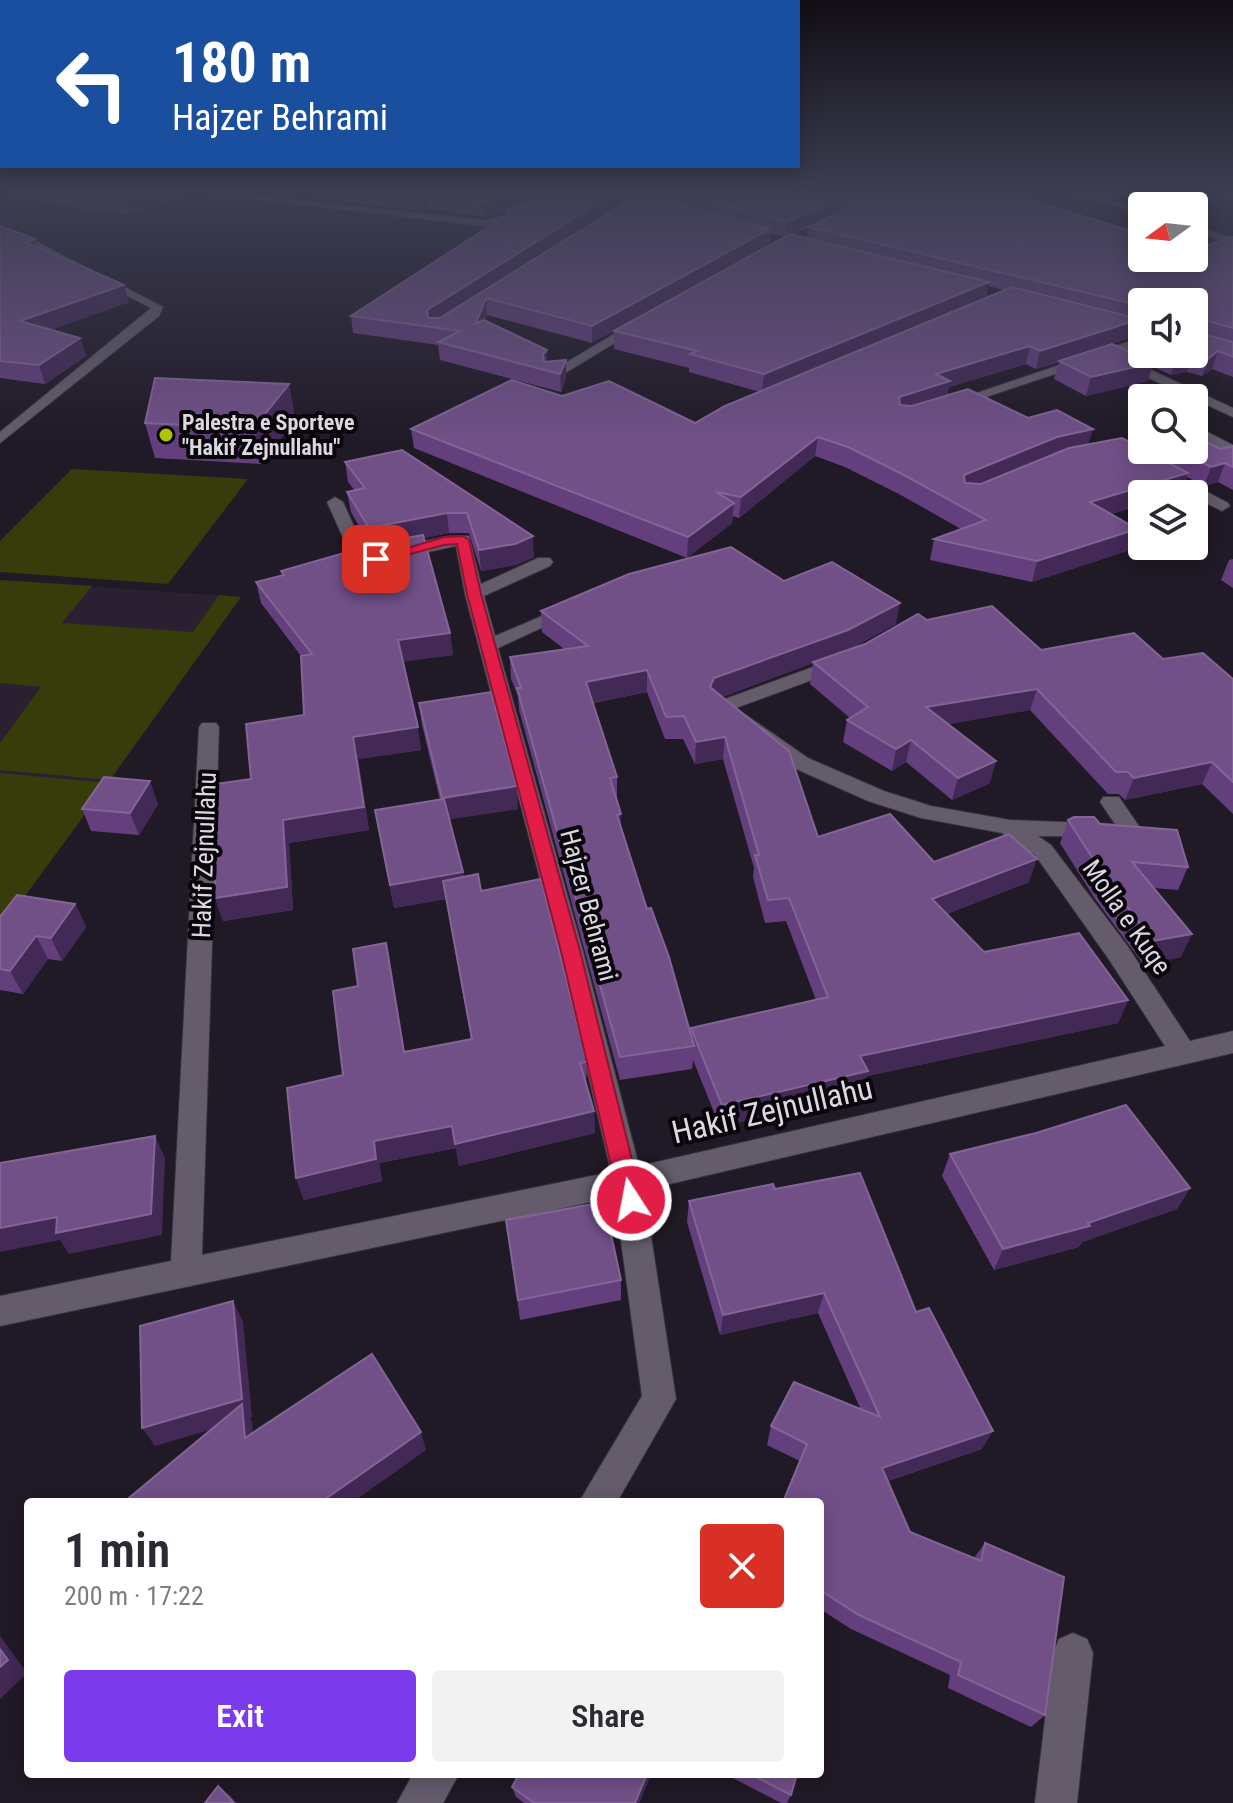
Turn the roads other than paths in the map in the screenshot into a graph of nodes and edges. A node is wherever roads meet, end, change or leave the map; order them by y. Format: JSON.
{"nodes":[{"id":1,"x":95,"y":275,"type":"edge"},
{"id":2,"x":658,"y":314,"type":"edge"},
{"id":3,"x":1128,"y":346,"type":"edge"},
{"id":4,"x":1108,"y":354,"type":"junction"},
{"id":5,"x":552,"y":375,"type":"edge"},
{"id":6,"x":933,"y":410,"type":"edge"},
{"id":7,"x":1228,"y":411,"type":"edge"},
{"id":8,"x":1208,"y":422,"type":"edge"},
{"id":9,"x":1208,"y":436,"type":"edge"},
{"id":10,"x":0,"y":439,"type":"edge"},
{"id":11,"x":1128,"y":445,"type":"edge"},
{"id":12,"x":1117,"y":448,"type":"junction"},
{"id":13,"x":1233,"y":451,"type":"edge"},
{"id":14,"x":1087,"y":455,"type":"edge"},
{"id":15,"x":335,"y":502,"type":"dead end"},
{"id":16,"x":1222,"y":506,"type":"dead end"},
{"id":17,"x":544,"y":562,"type":"dead end"},
{"id":18,"x":474,"y":594,"type":"junction"},
{"id":19,"x":591,"y":602,"type":"edge"},
{"id":20,"x":490,"y":645,"type":"junction"},
{"id":21,"x":865,"y":651,"type":"edge"},
{"id":22,"x":209,"y":727,"type":"dead end"},
{"id":23,"x":1111,"y":802,"type":"dead end"},
{"id":24,"x":1010,"y":827,"type":"junction"},
{"id":25,"x":1233,"y":1042,"type":"edge"},
{"id":26,"x":1183,"y":1052,"type":"junction"},
{"id":27,"x":628,"y":1181,"type":"junction"},
{"id":28,"x":186,"y":1271,"type":"junction"},
{"id":29,"x":0,"y":1311,"type":"edge"},
{"id":30,"x":599,"y":1498,"type":"edge"},
{"id":31,"x":1073,"y":1653,"type":"dead end"},
{"id":32,"x":1056,"y":1803,"type":"edge"}],
"edges":[{"from":1,"to":10,"type":"street"},
{"from":2,"to":5,"type":"street"},
{"from":3,"to":4,"type":"street"},
{"from":4,"to":6,"type":"street"},
{"from":4,"to":7,"type":"street"},
{"from":7,"to":8,"type":"street"},
{"from":9,"to":13,"type":"street"},
{"from":11,"to":12,"type":"street"},
{"from":12,"to":14,"type":"street"},
{"from":12,"to":16,"type":"street"},
{"from":15,"to":18,"type":"street","name":"Hajzer Behrami"},
{"from":17,"to":18,"type":"street"},
{"from":18,"to":20,"type":"street","name":"Hajzer Behrami"},
{"from":19,"to":20,"type":"street"},
{"from":20,"to":27,"type":"street","name":"Hajzer Behrami"},
{"from":21,"to":24,"type":"street","name":"Molla e Kuqe"},
{"from":22,"to":28,"type":"street","name":"Hakif Zejnullahu"},
{"from":23,"to":24,"type":"street","name":"Molla e Kuqe"},
{"from":24,"to":26,"type":"street","name":"Molla e Kuqe"},
{"from":25,"to":26,"type":"street","name":"Hakif Zejnullahu"},
{"from":26,"to":27,"type":"street","name":"Hakif Zejnullahu"},
{"from":27,"to":28,"type":"street","name":"Hakif Zejnullahu"},
{"from":27,"to":30,"type":"street","name":"Hajzer Behrami"},
{"from":28,"to":29,"type":"street","name":"Hakif Zejnullahu"},
{"from":31,"to":32,"type":"street"}]}
